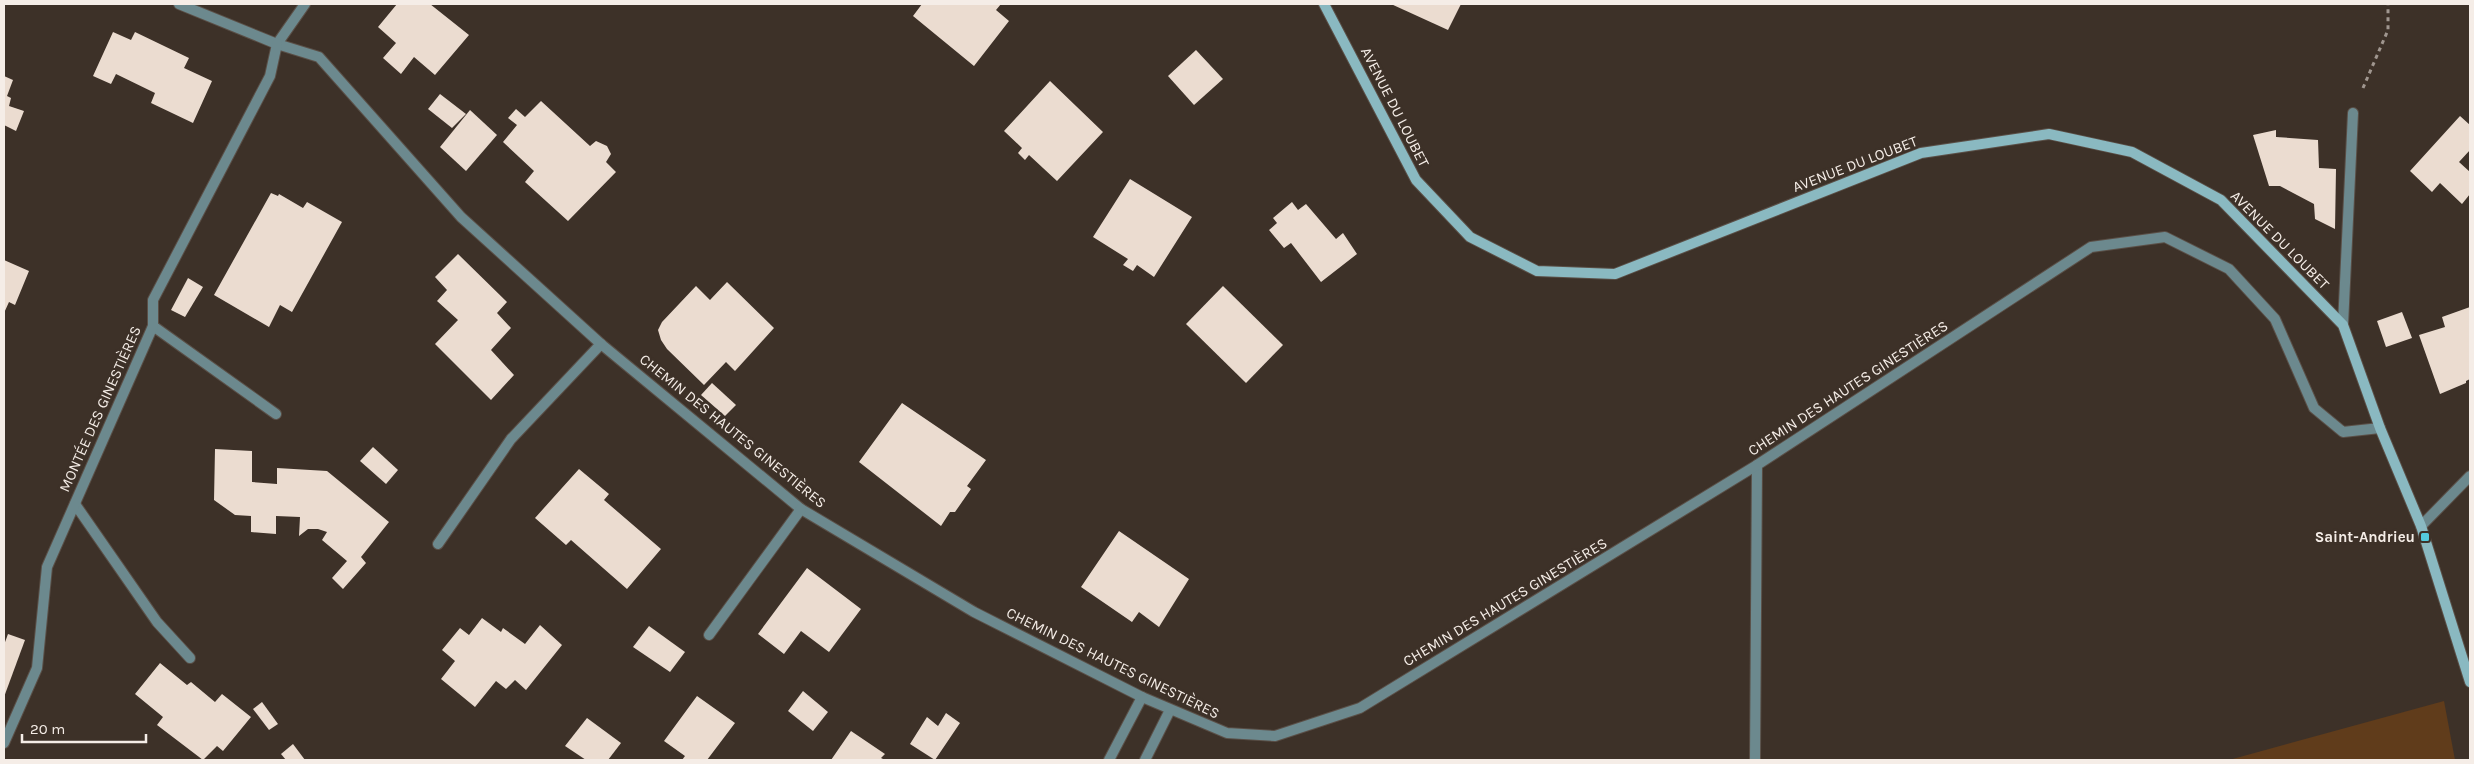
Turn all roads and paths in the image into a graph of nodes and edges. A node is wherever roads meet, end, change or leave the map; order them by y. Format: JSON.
{"nodes":[{"id":1,"x":179,"y":4,"type":"edge"},
{"id":2,"x":305,"y":4,"type":"edge"},
{"id":3,"x":1324,"y":4,"type":"edge"},
{"id":4,"x":2388,"y":4,"type":"edge"},
{"id":5,"x":277,"y":44,"type":"junction"},
{"id":6,"x":2353,"y":113,"type":"joint"},
{"id":7,"x":2344,"y":325,"type":"junction"},
{"id":8,"x":153,"y":326,"type":"junction"},
{"id":9,"x":601,"y":344,"type":"junction"},
{"id":10,"x":276,"y":414,"type":"dead end"},
{"id":11,"x":2380,"y":428,"type":"junction"},
{"id":12,"x":1757,"y":465,"type":"junction"},
{"id":13,"x":2470,"y":476,"type":"edge"},
{"id":14,"x":75,"y":504,"type":"junction"},
{"id":15,"x":801,"y":509,"type":"junction"},
{"id":16,"x":2421,"y":526,"type":"junction"},
{"id":17,"x":438,"y":544,"type":"dead end"},
{"id":18,"x":709,"y":635,"type":"dead end"},
{"id":19,"x":190,"y":658,"type":"dead end"},
{"id":20,"x":2470,"y":682,"type":"edge"},
{"id":21,"x":1142,"y":696,"type":"junction"},
{"id":22,"x":1170,"y":710,"type":"junction"},
{"id":23,"x":4,"y":743,"type":"edge"},
{"id":24,"x":1109,"y":760,"type":"edge"},
{"id":25,"x":1145,"y":760,"type":"edge"},
{"id":26,"x":1755,"y":760,"type":"edge"}],
"edges":[{"from":1,"to":5,"type":"street","name":"CHEMIN DES HAUTES GINESTIÈRES"},
{"from":2,"to":5,"type":"street"},
{"from":3,"to":7,"type":"street","name":"AVENUE DU LOUBET"},
{"from":4,"to":6,"type":"path"},
{"from":5,"to":8,"type":"street","name":"MONTÉE DES GINESTIÈRES"},
{"from":5,"to":9,"type":"street","name":"CHEMIN DES HAUTES GINESTIÈRES"},
{"from":6,"to":7,"type":"street"},
{"from":7,"to":11,"type":"street","name":"AVENUE DU LOUBET"},
{"from":8,"to":10,"type":"street"},
{"from":8,"to":14,"type":"street","name":"MONTÉE DES GINESTIÈRES"},
{"from":9,"to":15,"type":"street","name":"CHEMIN DES HAUTES GINESTIÈRES"},
{"from":9,"to":17,"type":"street"},
{"from":11,"to":12,"type":"street","name":"CHEMIN DES HAUTES GINESTIÈRES"},
{"from":11,"to":16,"type":"street","name":"AVENUE DU LOUBET"},
{"from":12,"to":22,"type":"street","name":"CHEMIN DES HAUTES GINESTIÈRES"},
{"from":12,"to":26,"type":"street"},
{"from":13,"to":16,"type":"street"},
{"from":14,"to":19,"type":"street"},
{"from":14,"to":23,"type":"street","name":"MONTÉE DES GINESTIÈRES"},
{"from":15,"to":18,"type":"street"},
{"from":15,"to":21,"type":"street","name":"CHEMIN DES HAUTES GINESTIÈRES"},
{"from":16,"to":20,"type":"street","name":"AVENUE DU LOUBET"},
{"from":21,"to":22,"type":"street","name":"CHEMIN DES HAUTES GINESTIÈRES"},
{"from":21,"to":24,"type":"street"},
{"from":22,"to":25,"type":"street"}]}
